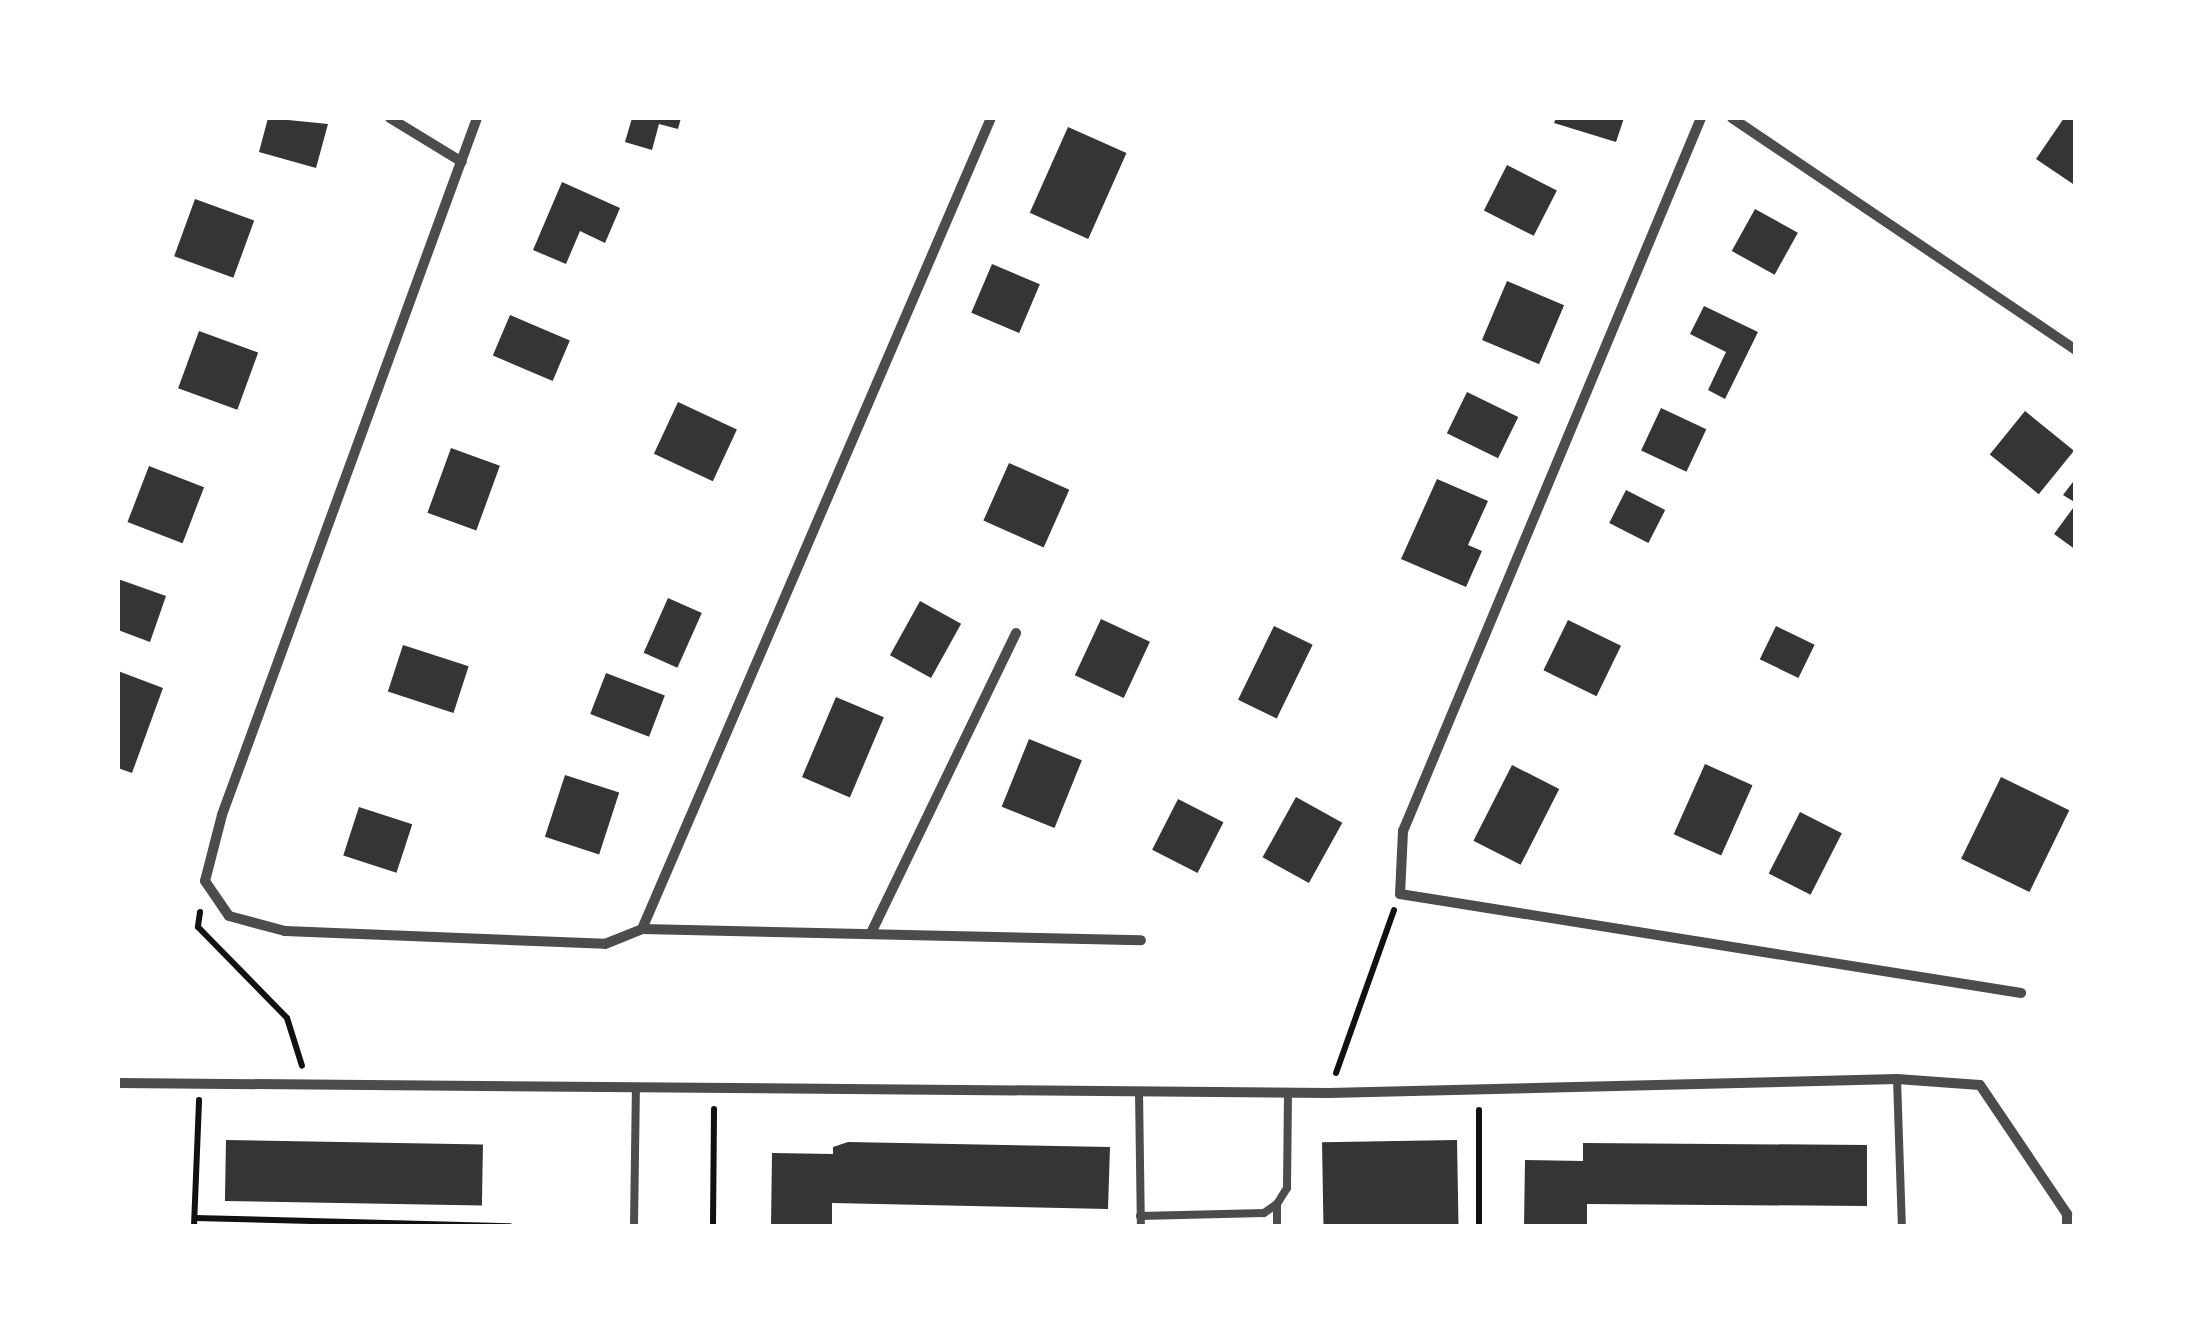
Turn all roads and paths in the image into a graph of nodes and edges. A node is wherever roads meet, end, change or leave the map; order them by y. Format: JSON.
{"nodes":[{"id":1,"x":390,"y":118,"type":"edge"},
{"id":2,"x":477,"y":118,"type":"edge"},
{"id":3,"x":991,"y":118,"type":"edge"},
{"id":4,"x":1701,"y":118,"type":"edge"},
{"id":5,"x":1732,"y":118,"type":"edge"},
{"id":6,"x":462,"y":162,"type":"junction"},
{"id":7,"x":2076,"y":350,"type":"edge"},
{"id":8,"x":1016,"y":633,"type":"dead end"},
{"id":9,"x":204,"y":881,"type":"junction"},
{"id":10,"x":1400,"y":894,"type":"junction"},
{"id":11,"x":642,"y":929,"type":"junction"},
{"id":12,"x":872,"y":931,"type":"junction"},
{"id":13,"x":1142,"y":940,"type":"dead end"},
{"id":14,"x":2021,"y":994,"type":"dead end"},
{"id":15,"x":1896,"y":1078,"type":"junction"},
{"id":16,"x":118,"y":1083,"type":"edge"},
{"id":17,"x":200,"y":1084,"type":"junction"},
{"id":18,"x":308,"y":1086,"type":"junction"},
{"id":19,"x":714,"y":1088,"type":"junction"},
{"id":20,"x":636,"y":1089,"type":"junction"},
{"id":21,"x":1480,"y":1089,"type":"junction"},
{"id":22,"x":1140,"y":1091,"type":"junction"},
{"id":23,"x":1288,"y":1092,"type":"junction"},
{"id":24,"x":1329,"y":1093,"type":"junction"},
{"id":25,"x":1277,"y":1204,"type":"junction"},
{"id":26,"x":1140,"y":1216,"type":"junction"},
{"id":27,"x":194,"y":1222,"type":"edge"},
{"id":28,"x":510,"y":1226,"type":"edge"},
{"id":29,"x":634,"y":1226,"type":"edge"},
{"id":30,"x":713,"y":1226,"type":"edge"},
{"id":31,"x":1141,"y":1226,"type":"edge"},
{"id":32,"x":1277,"y":1226,"type":"edge"},
{"id":33,"x":1479,"y":1226,"type":"edge"},
{"id":34,"x":1902,"y":1226,"type":"edge"},
{"id":35,"x":2066,"y":1226,"type":"edge"}],
"edges":[{"from":1,"to":6,"type":"street"},
{"from":2,"to":6,"type":"street"},
{"from":3,"to":11,"type":"street"},
{"from":4,"to":10,"type":"street"},
{"from":5,"to":7,"type":"street"},
{"from":6,"to":9,"type":"street"},
{"from":8,"to":12,"type":"street"},
{"from":9,"to":11,"type":"street"},
{"from":9,"to":18,"type":"path"},
{"from":10,"to":14,"type":"street"},
{"from":10,"to":24,"type":"path"},
{"from":11,"to":12,"type":"street"},
{"from":12,"to":13,"type":"street"},
{"from":15,"to":21,"type":"street"},
{"from":15,"to":34,"type":"lane"},
{"from":15,"to":35,"type":"street"},
{"from":16,"to":17,"type":"street"},
{"from":17,"to":18,"type":"street"},
{"from":17,"to":27,"type":"path"},
{"from":18,"to":20,"type":"street"},
{"from":19,"to":20,"type":"street"},
{"from":19,"to":22,"type":"street"},
{"from":19,"to":30,"type":"path"},
{"from":20,"to":29,"type":"lane"},
{"from":21,"to":24,"type":"street"},
{"from":21,"to":33,"type":"path"},
{"from":22,"to":23,"type":"street"},
{"from":22,"to":26,"type":"lane"},
{"from":23,"to":24,"type":"street"},
{"from":23,"to":25,"type":"lane"},
{"from":25,"to":26,"type":"lane"},
{"from":25,"to":32,"type":"lane"},
{"from":26,"to":31,"type":"lane"},
{"from":27,"to":28,"type":"path"}]}
